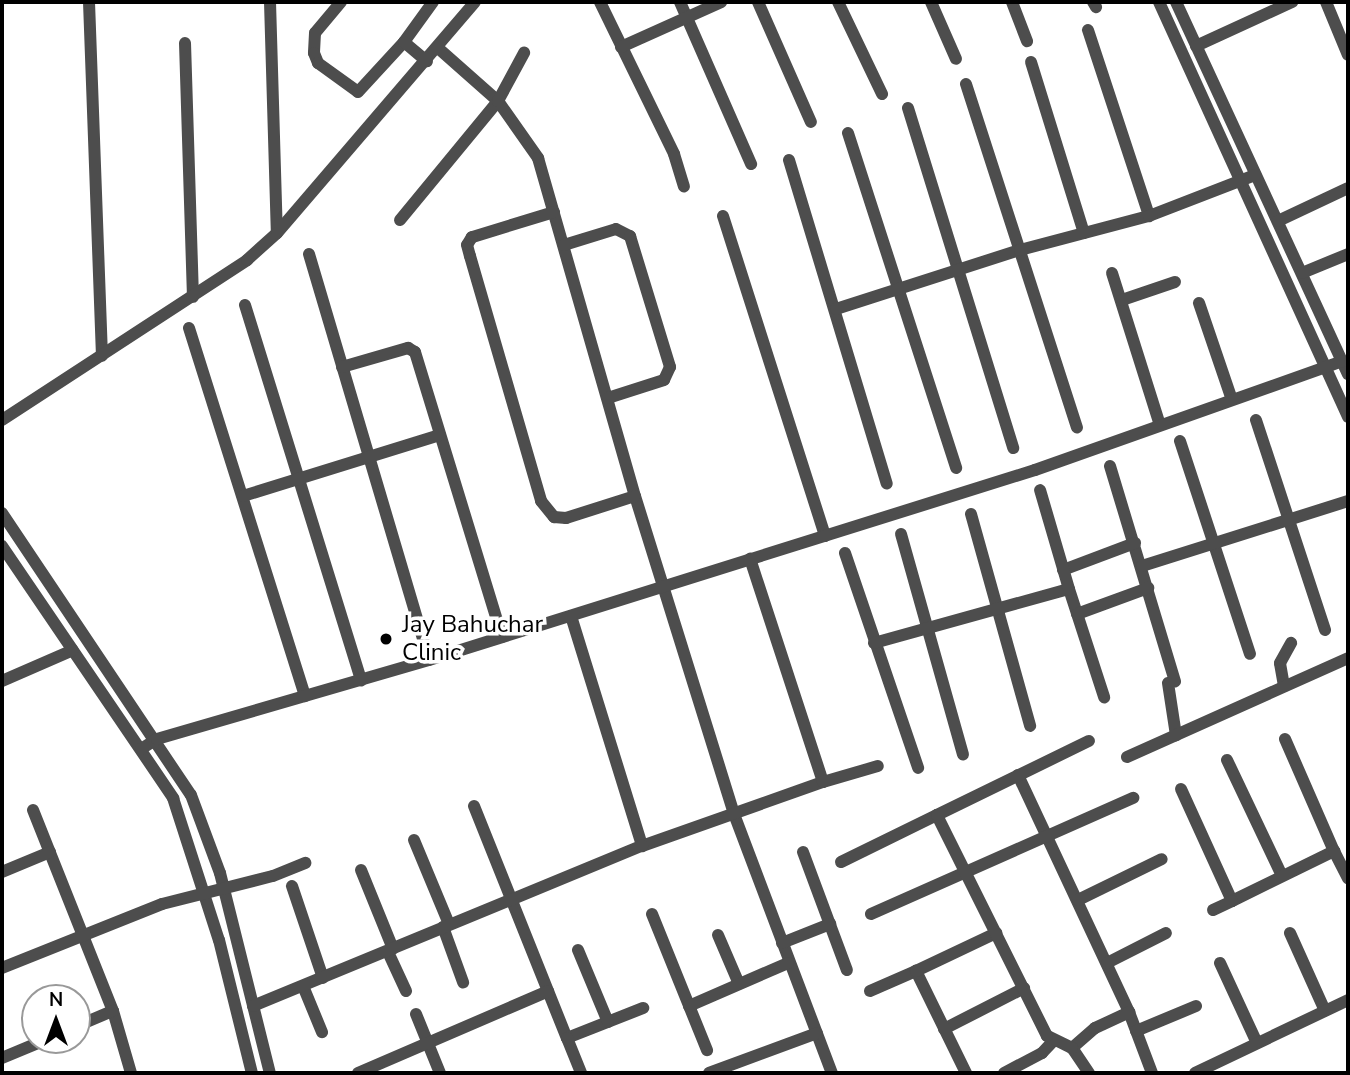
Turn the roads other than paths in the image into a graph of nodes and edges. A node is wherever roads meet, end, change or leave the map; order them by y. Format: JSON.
{"nodes":[{"id":1,"x":89,"y":2,"type":"edge"},
{"id":2,"x":270,"y":2,"type":"edge"},
{"id":3,"x":341,"y":2,"type":"edge"},
{"id":4,"x":433,"y":2,"type":"edge"},
{"id":5,"x":475,"y":2,"type":"edge"},
{"id":6,"x":600,"y":2,"type":"edge"},
{"id":7,"x":680,"y":2,"type":"edge"},
{"id":8,"x":721,"y":2,"type":"edge"},
{"id":9,"x":758,"y":2,"type":"edge"},
{"id":10,"x":838,"y":2,"type":"edge"},
{"id":11,"x":931,"y":2,"type":"edge"},
{"id":12,"x":1012,"y":2,"type":"edge"},
{"id":13,"x":1159,"y":2,"type":"edge"},
{"id":14,"x":1176,"y":2,"type":"edge"},
{"id":15,"x":1292,"y":2,"type":"edge"},
{"id":16,"x":1326,"y":2,"type":"edge"},
{"id":17,"x":687,"y":17,"type":"junction"},
{"id":18,"x":1088,"y":30,"type":"dead end"},
{"id":19,"x":1027,"y":41,"type":"dead end"},
{"id":20,"x":186,"y":43,"type":"dead end"},
{"id":21,"x":404,"y":43,"type":"junction"},
{"id":22,"x":1196,"y":46,"type":"junction"},
{"id":23,"x":621,"y":47,"type":"junction"},
{"id":24,"x":438,"y":48,"type":"junction"},
{"id":25,"x":524,"y":53,"type":"dead end"},
{"id":26,"x":1348,"y":55,"type":"edge"},
{"id":27,"x":956,"y":59,"type":"dead end"},
{"id":28,"x":427,"y":61,"type":"junction"},
{"id":29,"x":1031,"y":62,"type":"dead end"},
{"id":30,"x":966,"y":83,"type":"dead end"},
{"id":31,"x":883,"y":94,"type":"dead end"},
{"id":32,"x":498,"y":101,"type":"junction"},
{"id":33,"x":908,"y":108,"type":"dead end"},
{"id":34,"x":811,"y":122,"type":"dead end"},
{"id":35,"x":848,"y":133,"type":"dead end"},
{"id":36,"x":789,"y":160,"type":"dead end"},
{"id":37,"x":751,"y":164,"type":"dead end"},
{"id":38,"x":1255,"y":175,"type":"junction"},
{"id":39,"x":1241,"y":179,"type":"junction"},
{"id":40,"x":684,"y":186,"type":"dead end"},
{"id":41,"x":1348,"y":188,"type":"edge"},
{"id":42,"x":555,"y":212,"type":"junction"},
{"id":43,"x":723,"y":215,"type":"dead end"},
{"id":44,"x":1149,"y":215,"type":"junction"},
{"id":45,"x":400,"y":220,"type":"dead end"},
{"id":46,"x":1278,"y":221,"type":"junction"},
{"id":47,"x":277,"y":233,"type":"junction"},
{"id":48,"x":1084,"y":233,"type":"junction"},
{"id":49,"x":564,"y":245,"type":"junction"},
{"id":50,"x":1020,"y":250,"type":"junction"},
{"id":51,"x":309,"y":254,"type":"dead end"},
{"id":52,"x":1348,"y":254,"type":"edge"},
{"id":53,"x":959,"y":269,"type":"junction"},
{"id":54,"x":1112,"y":273,"type":"dead end"},
{"id":55,"x":1302,"y":273,"type":"junction"},
{"id":56,"x":1175,"y":282,"type":"dead end"},
{"id":57,"x":898,"y":288,"type":"junction"},
{"id":58,"x":193,"y":298,"type":"junction"},
{"id":59,"x":1122,"y":300,"type":"junction"},
{"id":60,"x":1199,"y":303,"type":"dead end"},
{"id":61,"x":246,"y":305,"type":"dead end"},
{"id":62,"x":836,"y":309,"type":"junction"},
{"id":63,"x":189,"y":328,"type":"dead end"},
{"id":64,"x":102,"y":356,"type":"junction"},
{"id":65,"x":1342,"y":361,"type":"junction"},
{"id":66,"x":342,"y":367,"type":"junction"},
{"id":67,"x":1326,"y":368,"type":"junction"},
{"id":68,"x":1348,"y":374,"type":"edge"},
{"id":69,"x":608,"y":398,"type":"junction"},
{"id":70,"x":1232,"y":400,"type":"junction"},
{"id":71,"x":1348,"y":417,"type":"edge"},
{"id":72,"x":2,"y":420,"type":"edge"},
{"id":73,"x":1256,"y":420,"type":"dead end"},
{"id":74,"x":1160,"y":425,"type":"junction"},
{"id":75,"x":1077,"y":428,"type":"dead end"},
{"id":76,"x":440,"y":435,"type":"junction"},
{"id":77,"x":1180,"y":441,"type":"dead end"},
{"id":78,"x":1013,"y":448,"type":"dead end"},
{"id":79,"x":367,"y":457,"type":"junction"},
{"id":80,"x":1110,"y":466,"type":"dead end"},
{"id":81,"x":956,"y":468,"type":"dead end"},
{"id":82,"x":298,"y":479,"type":"junction"},
{"id":83,"x":887,"y":484,"type":"dead end"},
{"id":84,"x":1040,"y":490,"type":"dead end"},
{"id":85,"x":243,"y":496,"type":"junction"},
{"id":86,"x":635,"y":496,"type":"junction"},
{"id":87,"x":1348,"y":501,"type":"edge"},
{"id":88,"x":2,"y":513,"type":"edge"},
{"id":89,"x":971,"y":514,"type":"dead end"},
{"id":90,"x":1289,"y":518,"type":"junction"},
{"id":91,"x":901,"y":534,"type":"dead end"},
{"id":92,"x":825,"y":536,"type":"junction"},
{"id":93,"x":1212,"y":542,"type":"junction"},
{"id":94,"x":1135,"y":543,"type":"junction"},
{"id":95,"x":2,"y":546,"type":"edge"},
{"id":96,"x":845,"y":553,"type":"dead end"},
{"id":97,"x":750,"y":559,"type":"junction"},
{"id":98,"x":1142,"y":565,"type":"junction"},
{"id":99,"x":1063,"y":570,"type":"junction"},
{"id":100,"x":663,"y":587,"type":"junction"},
{"id":101,"x":1148,"y":588,"type":"junction"},
{"id":102,"x":1069,"y":589,"type":"junction"},
{"id":103,"x":999,"y":611,"type":"junction"},
{"id":104,"x":1077,"y":614,"type":"junction"},
{"id":105,"x":571,"y":615,"type":"junction"},
{"id":106,"x":926,"y":628,"type":"junction"},
{"id":107,"x":1325,"y":629,"type":"dead end"},
{"id":108,"x":502,"y":637,"type":"junction"},
{"id":109,"x":874,"y":643,"type":"junction"},
{"id":110,"x":1291,"y":643,"type":"dead end"},
{"id":111,"x":73,"y":650,"type":"junction"},
{"id":112,"x":1250,"y":654,"type":"dead end"},
{"id":113,"x":1348,"y":658,"type":"edge"},
{"id":114,"x":429,"y":660,"type":"junction"},
{"id":115,"x":361,"y":680,"type":"junction"},
{"id":116,"x":2,"y":681,"type":"edge"},
{"id":117,"x":1284,"y":686,"type":"junction"},
{"id":118,"x":305,"y":696,"type":"junction"},
{"id":119,"x":1104,"y":697,"type":"dead end"},
{"id":120,"x":1030,"y":726,"type":"dead end"},
{"id":121,"x":1177,"y":735,"type":"junction"},
{"id":122,"x":1285,"y":738,"type":"dead end"},
{"id":123,"x":157,"y":739,"type":"junction"},
{"id":124,"x":1089,"y":741,"type":"dead end"},
{"id":125,"x":141,"y":749,"type":"junction"},
{"id":126,"x":963,"y":754,"type":"dead end"},
{"id":127,"x":1127,"y":757,"type":"dead end"},
{"id":128,"x":1227,"y":760,"type":"dead end"},
{"id":129,"x":878,"y":766,"type":"dead end"},
{"id":130,"x":918,"y":768,"type":"dead end"},
{"id":131,"x":1018,"y":775,"type":"junction"},
{"id":132,"x":823,"y":782,"type":"junction"},
{"id":133,"x":1181,"y":789,"type":"dead end"},
{"id":134,"x":1133,"y":798,"type":"dead end"},
{"id":135,"x":474,"y":806,"type":"dead end"},
{"id":136,"x":33,"y":810,"type":"dead end"},
{"id":137,"x":734,"y":814,"type":"junction"},
{"id":138,"x":937,"y":815,"type":"junction"},
{"id":139,"x":1045,"y":838,"type":"junction"},
{"id":140,"x":414,"y":840,"type":"dead end"},
{"id":141,"x":642,"y":846,"type":"junction"},
{"id":142,"x":1334,"y":851,"type":"junction"},
{"id":143,"x":50,"y":852,"type":"junction"},
{"id":144,"x":803,"y":852,"type":"dead end"},
{"id":145,"x":1162,"y":859,"type":"dead end"},
{"id":146,"x":841,"y":862,"type":"dead end"},
{"id":147,"x":305,"y":863,"type":"dead end"},
{"id":148,"x":361,"y":870,"type":"dead end"},
{"id":149,"x":2,"y":872,"type":"edge"},
{"id":150,"x":967,"y":872,"type":"junction"},
{"id":151,"x":1282,"y":876,"type":"junction"},
{"id":152,"x":1348,"y":879,"type":"edge"},
{"id":153,"x":223,"y":886,"type":"junction"},
{"id":154,"x":292,"y":886,"type":"dead end"},
{"id":155,"x":204,"y":891,"type":"junction"},
{"id":156,"x":1078,"y":900,"type":"junction"},
{"id":157,"x":510,"y":901,"type":"junction"},
{"id":158,"x":1232,"y":901,"type":"junction"},
{"id":159,"x":1213,"y":911,"type":"dead end"},
{"id":160,"x":652,"y":914,"type":"dead end"},
{"id":161,"x":871,"y":914,"type":"dead end"},
{"id":162,"x":830,"y":924,"type":"junction"},
{"id":163,"x":446,"y":926,"type":"junction"},
{"id":164,"x":996,"y":933,"type":"junction"},
{"id":165,"x":1166,"y":933,"type":"dead end"},
{"id":166,"x":1290,"y":933,"type":"dead end"},
{"id":167,"x":84,"y":934,"type":"junction"},
{"id":168,"x":718,"y":935,"type":"dead end"},
{"id":169,"x":782,"y":943,"type":"junction"},
{"id":170,"x":391,"y":950,"type":"junction"},
{"id":171,"x":579,"y":950,"type":"dead end"},
{"id":172,"x":788,"y":963,"type":"junction"},
{"id":173,"x":1107,"y":963,"type":"junction"},
{"id":174,"x":1220,"y":963,"type":"dead end"},
{"id":175,"x":2,"y":968,"type":"edge"},
{"id":176,"x":848,"y":970,"type":"dead end"},
{"id":177,"x":916,"y":971,"type":"junction"},
{"id":178,"x":323,"y":978,"type":"junction"},
{"id":179,"x":463,"y":982,"type":"dead end"},
{"id":180,"x":739,"y":984,"type":"junction"},
{"id":181,"x":303,"y":986,"type":"junction"},
{"id":182,"x":1024,"y":988,"type":"junction"},
{"id":183,"x":406,"y":991,"type":"dead end"},
{"id":184,"x":548,"y":991,"type":"junction"},
{"id":185,"x":870,"y":991,"type":"dead end"},
{"id":186,"x":1348,"y":1000,"type":"edge"},
{"id":187,"x":253,"y":1006,"type":"junction"},
{"id":188,"x":689,"y":1006,"type":"junction"},
{"id":189,"x":1196,"y":1006,"type":"dead end"},
{"id":190,"x":643,"y":1008,"type":"dead end"},
{"id":191,"x":113,"y":1011,"type":"junction"},
{"id":192,"x":1325,"y":1011,"type":"junction"},
{"id":193,"x":1129,"y":1013,"type":"junction"},
{"id":194,"x":416,"y":1014,"type":"dead end"},
{"id":195,"x":91,"y":1020,"type":"edge"},
{"id":196,"x":608,"y":1022,"type":"junction"},
{"id":197,"x":944,"y":1029,"type":"junction"},
{"id":198,"x":322,"y":1031,"type":"dead end"},
{"id":199,"x":1136,"y":1031,"type":"junction"},
{"id":200,"x":817,"y":1033,"type":"junction"},
{"id":201,"x":567,"y":1038,"type":"junction"},
{"id":202,"x":1053,"y":1041,"type":"junction"},
{"id":203,"x":1257,"y":1043,"type":"junction"},
{"id":204,"x":429,"y":1044,"type":"junction"},
{"id":205,"x":1072,"y":1048,"type":"junction"},
{"id":206,"x":21,"y":1050,"type":"edge"},
{"id":207,"x":707,"y":1050,"type":"dead end"},
{"id":208,"x":2,"y":1058,"type":"edge"},
{"id":209,"x":1027,"y":1068,"type":"edge"},
{"id":210,"x":131,"y":1073,"type":"edge"},
{"id":211,"x":252,"y":1073,"type":"edge"},
{"id":212,"x":270,"y":1073,"type":"edge"},
{"id":213,"x":358,"y":1073,"type":"edge"},
{"id":214,"x":440,"y":1073,"type":"edge"},
{"id":215,"x":581,"y":1073,"type":"edge"},
{"id":216,"x":709,"y":1073,"type":"edge"},
{"id":217,"x":832,"y":1073,"type":"edge"},
{"id":218,"x":966,"y":1073,"type":"edge"},
{"id":219,"x":1004,"y":1073,"type":"edge"},
{"id":220,"x":1089,"y":1073,"type":"edge"},
{"id":221,"x":1152,"y":1073,"type":"edge"},
{"id":222,"x":1195,"y":1073,"type":"edge"}],
"edges":[{"from":1,"to":64,"type":"street"},
{"from":2,"to":47,"type":"street"},
{"from":3,"to":21,"type":"street"},
{"from":4,"to":21,"type":"street"},
{"from":5,"to":24,"type":"street"},
{"from":6,"to":23,"type":"street"},
{"from":7,"to":17,"type":"street"},
{"from":8,"to":17,"type":"street"},
{"from":9,"to":34,"type":"street"},
{"from":10,"to":31,"type":"street"},
{"from":11,"to":27,"type":"street"},
{"from":12,"to":19,"type":"street"},
{"from":13,"to":39,"type":"street"},
{"from":14,"to":22,"type":"street"},
{"from":15,"to":22,"type":"street"},
{"from":16,"to":26,"type":"street"},
{"from":17,"to":23,"type":"street"},
{"from":17,"to":37,"type":"street"},
{"from":18,"to":44,"type":"street"},
{"from":20,"to":58,"type":"street"},
{"from":21,"to":28,"type":"street"},
{"from":22,"to":38,"type":"street"},
{"from":23,"to":40,"type":"street"},
{"from":24,"to":28,"type":"street"},
{"from":24,"to":32,"type":"street"},
{"from":25,"to":32,"type":"street"},
{"from":28,"to":47,"type":"street"},
{"from":29,"to":48,"type":"street"},
{"from":30,"to":50,"type":"street"},
{"from":32,"to":42,"type":"street"},
{"from":32,"to":45,"type":"street"},
{"from":33,"to":53,"type":"street"},
{"from":35,"to":57,"type":"street"},
{"from":36,"to":62,"type":"street"},
{"from":38,"to":39,"type":"street"},
{"from":38,"to":46,"type":"street"},
{"from":39,"to":44,"type":"street"},
{"from":39,"to":67,"type":"street"},
{"from":41,"to":46,"type":"street"},
{"from":42,"to":49,"type":"street"},
{"from":42,"to":86,"type":"street"},
{"from":43,"to":92,"type":"street"},
{"from":44,"to":48,"type":"street"},
{"from":46,"to":55,"type":"street"},
{"from":47,"to":58,"type":"street"},
{"from":48,"to":50,"type":"street"},
{"from":49,"to":69,"type":"street"},
{"from":49,"to":69,"type":"street"},
{"from":50,"to":53,"type":"street"},
{"from":50,"to":75,"type":"street"},
{"from":51,"to":66,"type":"street"},
{"from":52,"to":55,"type":"street"},
{"from":53,"to":57,"type":"street"},
{"from":53,"to":78,"type":"street"},
{"from":54,"to":59,"type":"street"},
{"from":55,"to":65,"type":"street"},
{"from":56,"to":59,"type":"street"},
{"from":57,"to":62,"type":"street"},
{"from":57,"to":81,"type":"street"},
{"from":58,"to":64,"type":"street"},
{"from":59,"to":74,"type":"street"},
{"from":60,"to":70,"type":"street"},
{"from":61,"to":82,"type":"street"},
{"from":62,"to":83,"type":"street"},
{"from":63,"to":85,"type":"street"},
{"from":64,"to":72,"type":"street"},
{"from":65,"to":67,"type":"street"},
{"from":65,"to":68,"type":"street"},
{"from":66,"to":76,"type":"street"},
{"from":66,"to":79,"type":"street"},
{"from":67,"to":70,"type":"street"},
{"from":67,"to":71,"type":"street"},
{"from":69,"to":86,"type":"street"},
{"from":70,"to":74,"type":"street"},
{"from":73,"to":90,"type":"street"},
{"from":74,"to":92,"type":"street"},
{"from":76,"to":79,"type":"street"},
{"from":76,"to":108,"type":"street"},
{"from":77,"to":93,"type":"street"},
{"from":79,"to":82,"type":"street"},
{"from":79,"to":114,"type":"street"},
{"from":80,"to":94,"type":"street"},
{"from":82,"to":85,"type":"street"},
{"from":82,"to":115,"type":"street"},
{"from":84,"to":99,"type":"street"},
{"from":85,"to":118,"type":"street"},
{"from":86,"to":100,"type":"street"},
{"from":87,"to":90,"type":"street"},
{"from":88,"to":123,"type":"street"},
{"from":89,"to":103,"type":"street"},
{"from":90,"to":93,"type":"street"},
{"from":90,"to":107,"type":"street"},
{"from":91,"to":106,"type":"street"},
{"from":92,"to":97,"type":"street"},
{"from":93,"to":98,"type":"street"},
{"from":93,"to":112,"type":"street"},
{"from":94,"to":98,"type":"street"},
{"from":94,"to":99,"type":"street"},
{"from":95,"to":111,"type":"street"},
{"from":96,"to":109,"type":"street"},
{"from":97,"to":100,"type":"street"},
{"from":97,"to":132,"type":"street"},
{"from":98,"to":101,"type":"street"},
{"from":99,"to":102,"type":"street"},
{"from":100,"to":105,"type":"street"},
{"from":100,"to":137,"type":"street"},
{"from":101,"to":104,"type":"street"},
{"from":101,"to":121,"type":"street"},
{"from":102,"to":103,"type":"street"},
{"from":102,"to":104,"type":"street"},
{"from":103,"to":106,"type":"street"},
{"from":103,"to":120,"type":"street"},
{"from":104,"to":119,"type":"street"},
{"from":105,"to":108,"type":"street"},
{"from":105,"to":141,"type":"street"},
{"from":106,"to":109,"type":"street"},
{"from":106,"to":126,"type":"street"},
{"from":108,"to":114,"type":"street"},
{"from":109,"to":130,"type":"street"},
{"from":110,"to":117,"type":"street"},
{"from":111,"to":116,"type":"street"},
{"from":111,"to":125,"type":"street"},
{"from":113,"to":117,"type":"street"},
{"from":114,"to":115,"type":"street"},
{"from":115,"to":118,"type":"street"},
{"from":117,"to":121,"type":"street"},
{"from":118,"to":123,"type":"street"},
{"from":121,"to":127,"type":"street"},
{"from":122,"to":142,"type":"street"},
{"from":123,"to":125,"type":"street"},
{"from":123,"to":153,"type":"street"},
{"from":124,"to":131,"type":"street"},
{"from":125,"to":155,"type":"street"},
{"from":128,"to":151,"type":"street"},
{"from":129,"to":132,"type":"street"},
{"from":131,"to":138,"type":"street"},
{"from":131,"to":139,"type":"street"},
{"from":132,"to":137,"type":"street"},
{"from":133,"to":158,"type":"street"},
{"from":134,"to":139,"type":"street"},
{"from":135,"to":157,"type":"street"},
{"from":136,"to":143,"type":"street"},
{"from":137,"to":141,"type":"street"},
{"from":137,"to":169,"type":"street"},
{"from":138,"to":146,"type":"street"},
{"from":138,"to":150,"type":"street"},
{"from":139,"to":150,"type":"street"},
{"from":139,"to":156,"type":"street"},
{"from":140,"to":163,"type":"street"},
{"from":141,"to":157,"type":"street"},
{"from":142,"to":151,"type":"street"},
{"from":142,"to":152,"type":"street"},
{"from":143,"to":149,"type":"street"},
{"from":143,"to":167,"type":"street"},
{"from":144,"to":162,"type":"street"},
{"from":145,"to":156,"type":"street"},
{"from":147,"to":153,"type":"street"},
{"from":148,"to":170,"type":"street"},
{"from":150,"to":161,"type":"street"},
{"from":150,"to":164,"type":"street"},
{"from":151,"to":158,"type":"street"},
{"from":153,"to":155,"type":"street"},
{"from":153,"to":187,"type":"street"},
{"from":154,"to":178,"type":"street"},
{"from":155,"to":167,"type":"street"},
{"from":155,"to":211,"type":"street"},
{"from":156,"to":173,"type":"street"},
{"from":157,"to":163,"type":"street"},
{"from":157,"to":184,"type":"street"},
{"from":158,"to":159,"type":"street"},
{"from":160,"to":188,"type":"street"},
{"from":162,"to":169,"type":"street"},
{"from":162,"to":176,"type":"street"},
{"from":163,"to":170,"type":"street"},
{"from":163,"to":179,"type":"street"},
{"from":164,"to":177,"type":"street"},
{"from":164,"to":182,"type":"street"},
{"from":165,"to":173,"type":"street"},
{"from":166,"to":192,"type":"street"},
{"from":167,"to":175,"type":"street"},
{"from":167,"to":191,"type":"street"},
{"from":168,"to":180,"type":"street"},
{"from":169,"to":172,"type":"street"},
{"from":170,"to":178,"type":"street"},
{"from":170,"to":183,"type":"street"},
{"from":171,"to":196,"type":"street"},
{"from":172,"to":180,"type":"street"},
{"from":172,"to":200,"type":"street"},
{"from":173,"to":193,"type":"street"},
{"from":174,"to":203,"type":"street"},
{"from":177,"to":185,"type":"street"},
{"from":177,"to":197,"type":"street"},
{"from":178,"to":181,"type":"street"},
{"from":180,"to":188,"type":"street"},
{"from":181,"to":187,"type":"street"},
{"from":181,"to":198,"type":"street"},
{"from":182,"to":197,"type":"street"},
{"from":182,"to":202,"type":"street"},
{"from":184,"to":201,"type":"street"},
{"from":184,"to":204,"type":"street"},
{"from":186,"to":192,"type":"street"},
{"from":187,"to":212,"type":"street"},
{"from":188,"to":207,"type":"street"},
{"from":189,"to":199,"type":"street"},
{"from":190,"to":196,"type":"street"},
{"from":191,"to":195,"type":"street"},
{"from":191,"to":210,"type":"street"},
{"from":192,"to":203,"type":"street"},
{"from":193,"to":199,"type":"street"},
{"from":193,"to":205,"type":"street"},
{"from":194,"to":204,"type":"street"},
{"from":196,"to":201,"type":"street"},
{"from":197,"to":218,"type":"street"},
{"from":199,"to":221,"type":"street"},
{"from":200,"to":216,"type":"street"},
{"from":200,"to":217,"type":"street"},
{"from":201,"to":215,"type":"street"},
{"from":202,"to":205,"type":"street"},
{"from":202,"to":209,"type":"street"},
{"from":203,"to":222,"type":"street"},
{"from":204,"to":213,"type":"street"},
{"from":204,"to":214,"type":"street"},
{"from":205,"to":220,"type":"street"},
{"from":206,"to":208,"type":"street"},
{"from":209,"to":219,"type":"street"}]}
